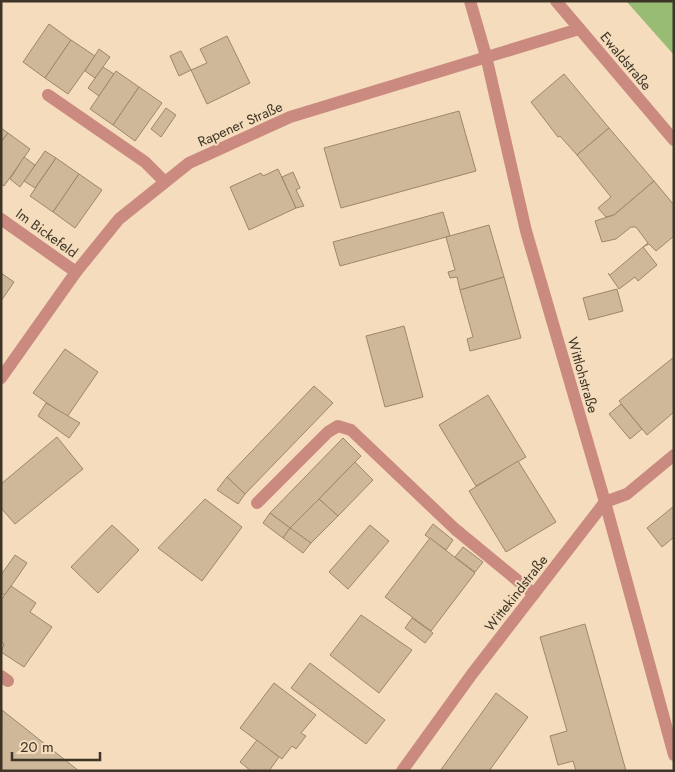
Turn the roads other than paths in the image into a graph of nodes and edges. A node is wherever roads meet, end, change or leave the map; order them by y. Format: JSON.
{"nodes":[{"id":1,"x":470,"y":1,"type":"edge"},
{"id":2,"x":556,"y":1,"type":"edge"},
{"id":3,"x":579,"y":29,"type":"junction"},
{"id":4,"x":486,"y":56,"type":"junction"},
{"id":5,"x":48,"y":95,"type":"dead end"},
{"id":6,"x":674,"y":140,"type":"edge"},
{"id":7,"x":165,"y":182,"type":"junction"},
{"id":8,"x":1,"y":219,"type":"edge"},
{"id":9,"x":76,"y":272,"type":"junction"},
{"id":10,"x":1,"y":378,"type":"edge"},
{"id":11,"x":674,"y":455,"type":"edge"},
{"id":12,"x":605,"y":502,"type":"junction"},
{"id":13,"x":257,"y":503,"type":"dead end"},
{"id":14,"x":534,"y":594,"type":"junction"},
{"id":15,"x":674,"y":755,"type":"edge"},
{"id":16,"x":402,"y":771,"type":"edge"}],
"edges":[{"from":1,"to":4,"type":"street","name":"Wittlohstraße"},
{"from":2,"to":3,"type":"street","name":"Ewaldstraße"},
{"from":3,"to":4,"type":"street","name":"Rapener Straße"},
{"from":3,"to":6,"type":"street","name":"Ewaldstraße"},
{"from":4,"to":7,"type":"street","name":"Rapener Straße"},
{"from":4,"to":12,"type":"street","name":"Wittlohstraße"},
{"from":5,"to":7,"type":"street"},
{"from":7,"to":9,"type":"street","name":"Rapener Straße"},
{"from":8,"to":9,"type":"street","name":"Im Bickefeld"},
{"from":9,"to":10,"type":"street","name":"Rapener Straße"},
{"from":11,"to":12,"type":"street"},
{"from":12,"to":14,"type":"street","name":"Wittekindstraße"},
{"from":12,"to":15,"type":"street","name":"Wittlohstraße"},
{"from":13,"to":14,"type":"street"},
{"from":14,"to":16,"type":"street","name":"Wittekindstraße"}]}
